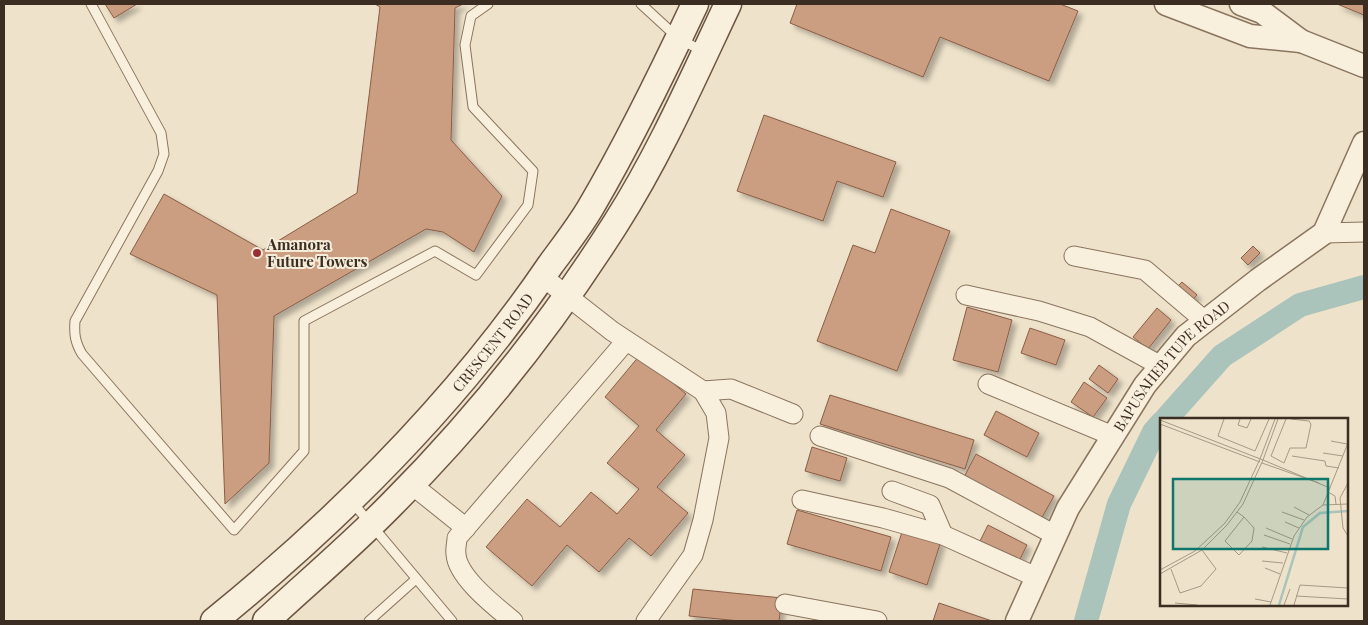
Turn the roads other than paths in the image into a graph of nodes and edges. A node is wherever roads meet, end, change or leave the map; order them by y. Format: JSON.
{"nodes":[{"id":1,"x":91,"y":4,"type":"edge"},
{"id":2,"x":488,"y":4,"type":"edge"},
{"id":3,"x":641,"y":4,"type":"edge"},
{"id":4,"x":695,"y":4,"type":"edge"},
{"id":5,"x":728,"y":4,"type":"edge"},
{"id":6,"x":1166,"y":4,"type":"edge"},
{"id":7,"x":1242,"y":4,"type":"edge"},
{"id":8,"x":678,"y":38,"type":"junction"},
{"id":9,"x":1302,"y":41,"type":"junction"},
{"id":10,"x":705,"y":53,"type":"junction"},
{"id":11,"x":1364,"y":66,"type":"edge"},
{"id":12,"x":1364,"y":143,"type":"edge"},
{"id":13,"x":1364,"y":232,"type":"edge"},
{"id":14,"x":1324,"y":233,"type":"junction"},
{"id":15,"x":1074,"y":256,"type":"dead end"},
{"id":16,"x":543,"y":276,"type":"junction"},
{"id":17,"x":567,"y":294,"type":"junction"},
{"id":18,"x":966,"y":295,"type":"dead end"},
{"id":19,"x":1205,"y":322,"type":"junction"},
{"id":20,"x":626,"y":341,"type":"junction"},
{"id":21,"x":1161,"y":366,"type":"junction"},
{"id":22,"x":988,"y":384,"type":"dead end"},
{"id":23,"x":703,"y":391,"type":"junction"},
{"id":24,"x":793,"y":414,"type":"dead end"},
{"id":25,"x":820,"y":436,"type":"dead end"},
{"id":26,"x":1113,"y":436,"type":"junction"},
{"id":27,"x":411,"y":484,"type":"junction"},
{"id":28,"x":892,"y":491,"type":"dead end"},
{"id":29,"x":802,"y":500,"type":"dead end"},
{"id":30,"x":351,"y":501,"type":"junction"},
{"id":31,"x":370,"y":525,"type":"junction"},
{"id":32,"x":466,"y":528,"type":"junction"},
{"id":33,"x":943,"y":535,"type":"junction"},
{"id":34,"x":1055,"y":536,"type":"junction"},
{"id":35,"x":1036,"y":577,"type":"junction"},
{"id":36,"x":416,"y":579,"type":"junction"},
{"id":37,"x":785,"y":604,"type":"dead end"},
{"id":38,"x":214,"y":621,"type":"edge"},
{"id":39,"x":266,"y":621,"type":"edge"},
{"id":40,"x":369,"y":621,"type":"edge"},
{"id":41,"x":452,"y":621,"type":"edge"},
{"id":42,"x":513,"y":621,"type":"edge"},
{"id":43,"x":646,"y":621,"type":"edge"},
{"id":44,"x":877,"y":621,"type":"edge"},
{"id":45,"x":1017,"y":621,"type":"edge"}],
"edges":[{"from":1,"to":2,"type":"lane"},
{"from":3,"to":8,"type":"lane"},
{"from":4,"to":8,"type":"main road","name":"CRESCENT ROAD"},
{"from":5,"to":10,"type":"main road","name":"CRESCENT ROAD"},
{"from":6,"to":9,"type":"street"},
{"from":7,"to":9,"type":"street"},
{"from":8,"to":10,"type":"lane"},
{"from":8,"to":16,"type":"main road","name":"CRESCENT ROAD"},
{"from":9,"to":11,"type":"street"},
{"from":10,"to":17,"type":"main road","name":"CRESCENT ROAD"},
{"from":12,"to":14,"type":"street","name":"BAPUSAHEB TUPE ROAD"},
{"from":13,"to":14,"type":"street"},
{"from":14,"to":19,"type":"street","name":"BAPUSAHEB TUPE ROAD"},
{"from":15,"to":19,"type":"street"},
{"from":16,"to":17,"type":"street"},
{"from":16,"to":30,"type":"main road","name":"CRESCENT ROAD"},
{"from":17,"to":20,"type":"street"},
{"from":17,"to":27,"type":"main road","name":"CRESCENT ROAD"},
{"from":18,"to":21,"type":"street"},
{"from":19,"to":21,"type":"street","name":"BAPUSAHEB TUPE ROAD"},
{"from":20,"to":23,"type":"street"},
{"from":20,"to":32,"type":"street"},
{"from":21,"to":26,"type":"street","name":"BAPUSAHEB TUPE ROAD"},
{"from":22,"to":26,"type":"street"},
{"from":23,"to":24,"type":"street"},
{"from":23,"to":43,"type":"street"},
{"from":25,"to":34,"type":"street"},
{"from":26,"to":34,"type":"street","name":"BAPUSAHEB TUPE ROAD"},
{"from":27,"to":31,"type":"main road","name":"CRESCENT ROAD"},
{"from":27,"to":32,"type":"street"},
{"from":28,"to":33,"type":"street"},
{"from":29,"to":33,"type":"street"},
{"from":30,"to":31,"type":"lane"},
{"from":30,"to":38,"type":"main road","name":"CRESCENT ROAD"},
{"from":31,"to":36,"type":"lane"},
{"from":31,"to":39,"type":"main road","name":"CRESCENT ROAD"},
{"from":32,"to":42,"type":"street"},
{"from":33,"to":35,"type":"street"},
{"from":34,"to":35,"type":"street","name":"BAPUSAHEB TUPE ROAD"},
{"from":35,"to":45,"type":"street","name":"BAPUSAHEB TUPE ROAD"},
{"from":36,"to":40,"type":"lane"},
{"from":36,"to":41,"type":"lane"},
{"from":37,"to":44,"type":"street"}]}
